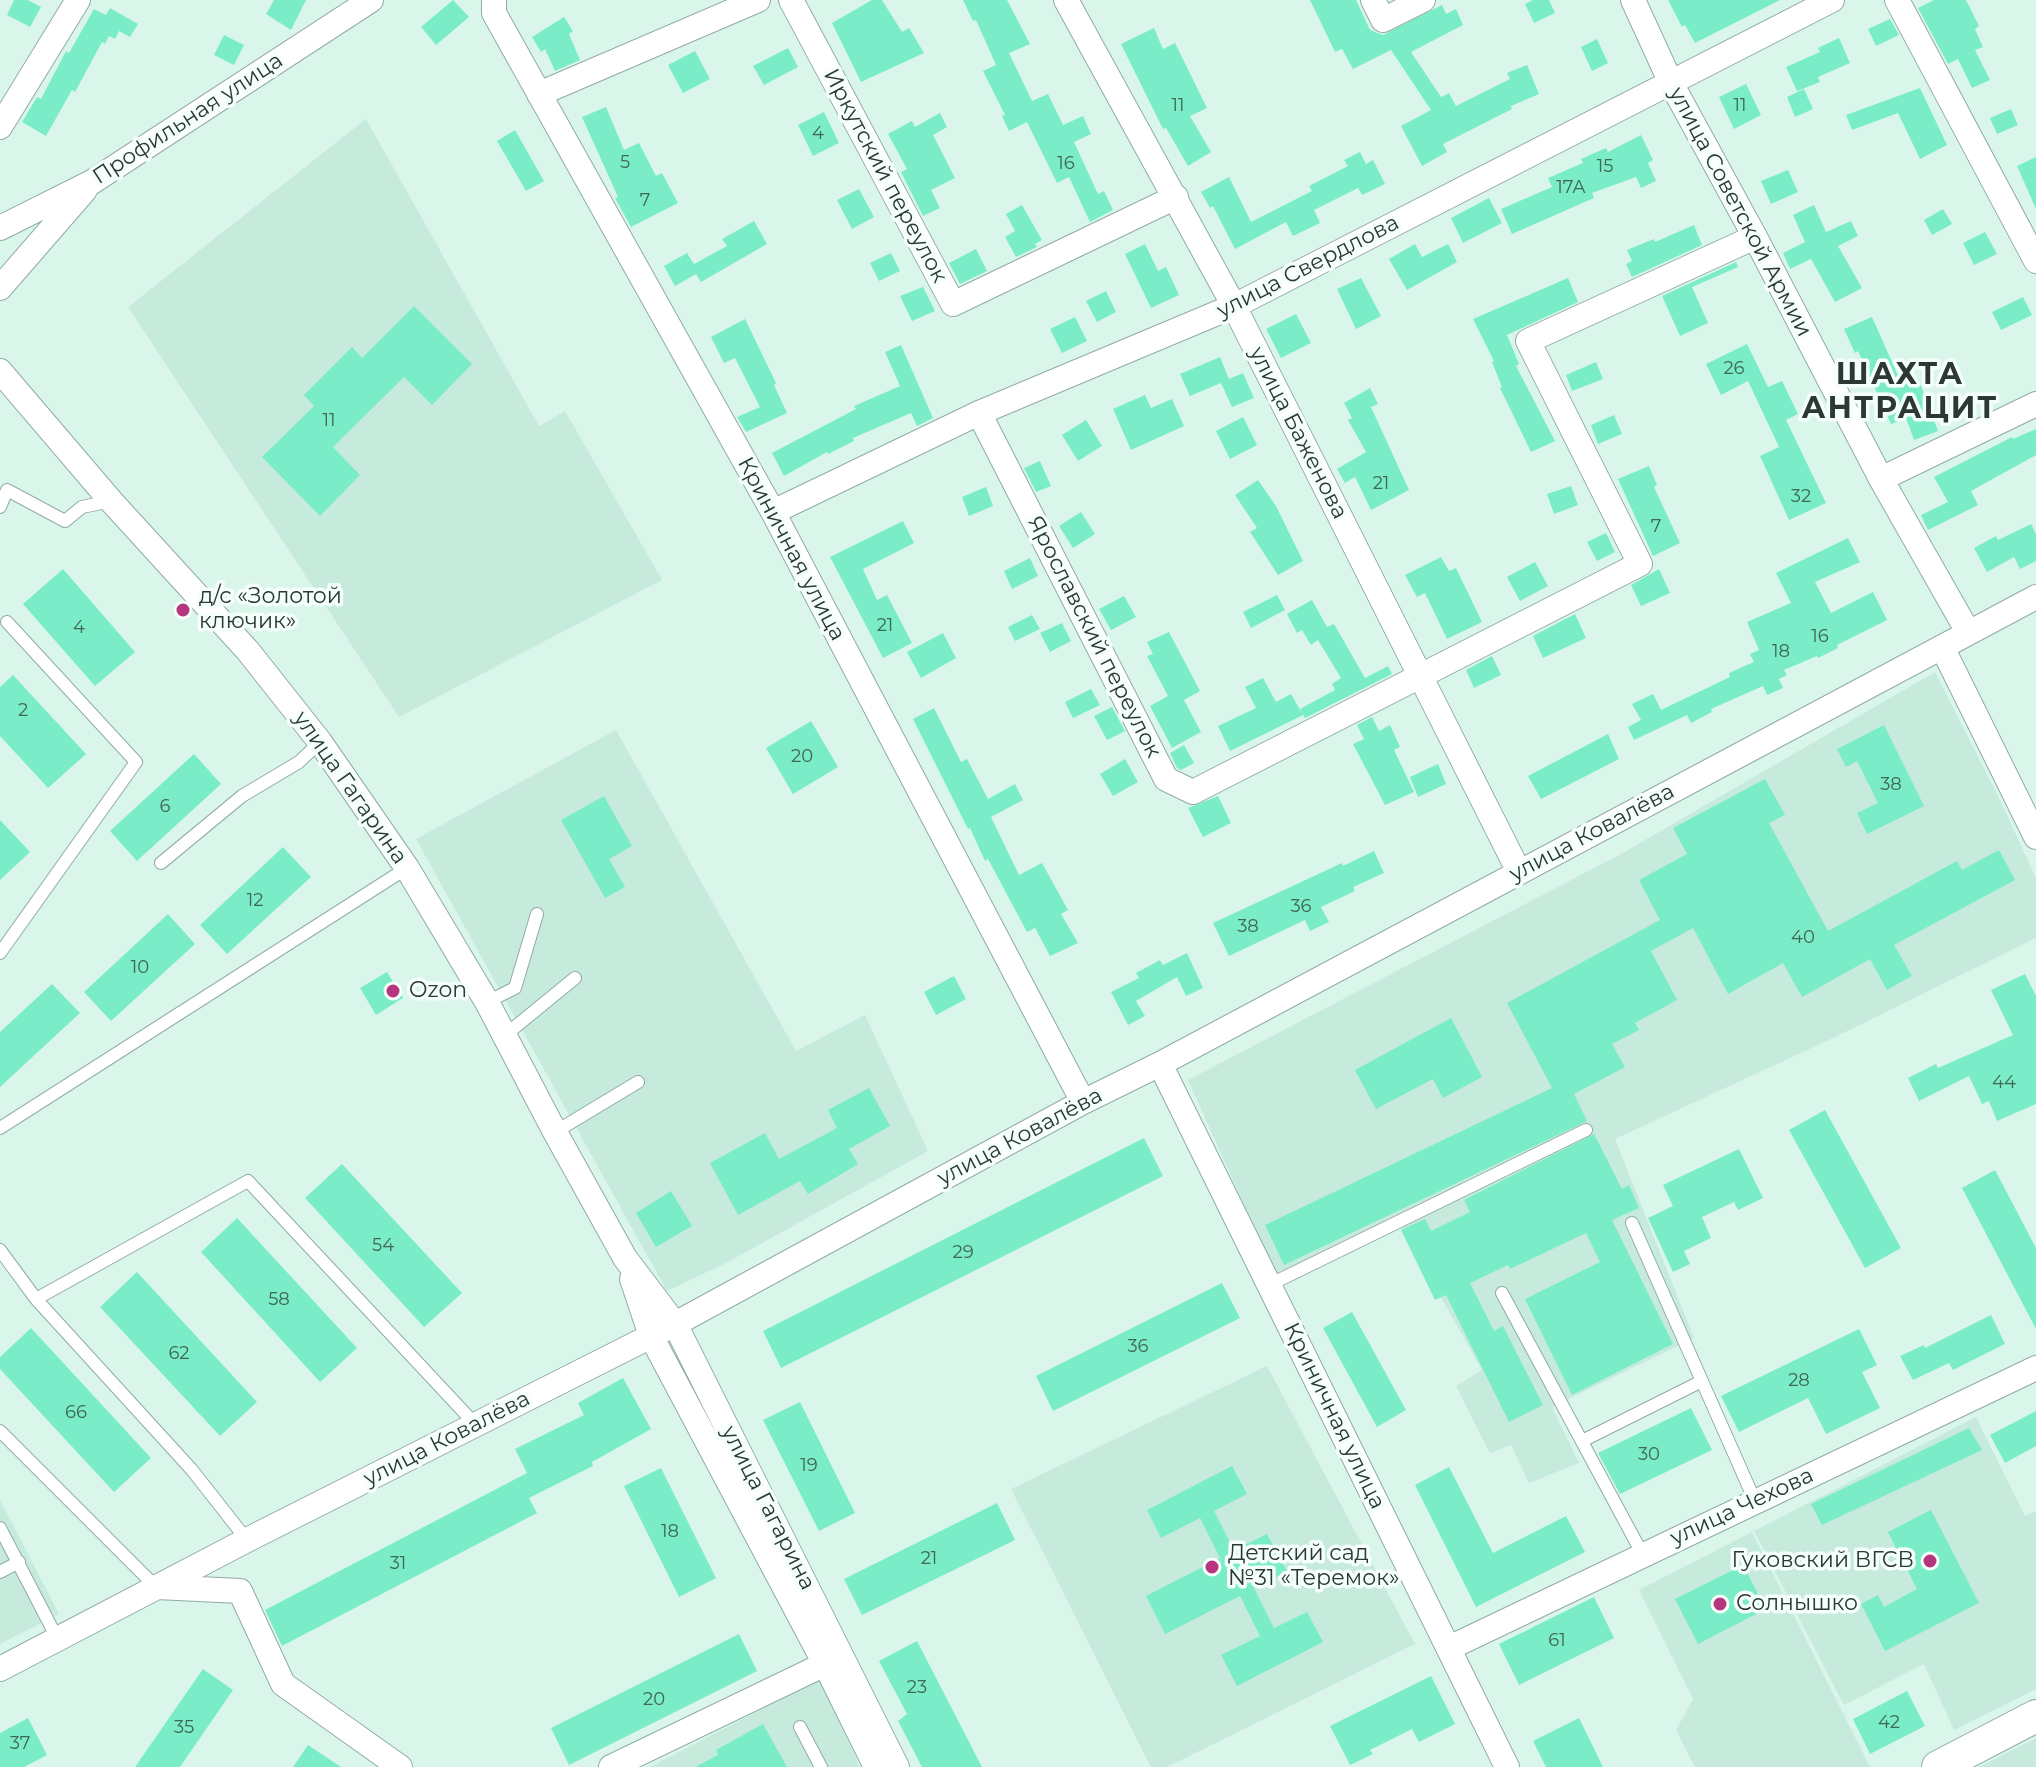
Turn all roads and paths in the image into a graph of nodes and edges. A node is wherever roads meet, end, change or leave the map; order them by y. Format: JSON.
{"nodes":[{"id":1,"x":78,"y":0,"type":"edge"},
{"id":2,"x":371,"y":0,"type":"edge"},
{"id":3,"x":494,"y":0,"type":"edge"},
{"id":4,"x":758,"y":0,"type":"edge"},
{"id":5,"x":791,"y":0,"type":"edge"},
{"id":6,"x":1066,"y":0,"type":"edge"},
{"id":7,"x":1373,"y":0,"type":"edge"},
{"id":8,"x":1423,"y":0,"type":"edge"},
{"id":9,"x":1633,"y":0,"type":"edge"},
{"id":10,"x":1832,"y":0,"type":"edge"},
{"id":11,"x":1897,"y":0,"type":"edge"},
{"id":12,"x":1671,"y":83,"type":"junction"},
{"id":13,"x":539,"y":94,"type":"junction"},
{"id":14,"x":0,"y":127,"type":"edge"},
{"id":15,"x":92,"y":182,"type":"junction"},
{"id":16,"x":1176,"y":197,"type":"junction"},
{"id":17,"x":0,"y":228,"type":"edge"},
{"id":18,"x":1755,"y":237,"type":"junction"},
{"id":19,"x":2036,"y":261,"type":"edge"},
{"id":20,"x":0,"y":288,"type":"edge"},
{"id":21,"x":1234,"y":306,"type":"junction"},
{"id":22,"x":0,"y":371,"type":"edge"},
{"id":23,"x":2036,"y":404,"type":"edge"},
{"id":24,"x":979,"y":413,"type":"junction"},
{"id":25,"x":1881,"y":479,"type":"junction"},
{"id":26,"x":111,"y":501,"type":"junction"},
{"id":27,"x":0,"y":507,"type":"edge"},
{"id":28,"x":773,"y":512,"type":"junction"},
{"id":29,"x":2036,"y":597,"type":"edge"},
{"id":30,"x":7,"y":622,"type":"dead end"},
{"id":31,"x":1968,"y":632,"type":"junction"},
{"id":32,"x":1942,"y":647,"type":"junction"},
{"id":33,"x":1419,"y":677,"type":"junction"},
{"id":34,"x":320,"y":742,"type":"junction"},
{"id":35,"x":2036,"y":837,"type":"edge"},
{"id":36,"x":161,"y":863,"type":"dead end"},
{"id":37,"x":407,"y":868,"type":"junction"},
{"id":38,"x":1519,"y":872,"type":"junction"},
{"id":39,"x":537,"y":914,"type":"dead end"},
{"id":40,"x":0,"y":925,"type":"edge"},
{"id":41,"x":11,"y":936,"type":"junction"},
{"id":42,"x":0,"y":953,"type":"edge"},
{"id":43,"x":575,"y":978,"type":"dead end"},
{"id":44,"x":487,"y":1002,"type":"junction"},
{"id":45,"x":504,"y":1036,"type":"junction"},
{"id":46,"x":1160,"y":1064,"type":"junction"},
{"id":47,"x":638,"y":1082,"type":"dead end"},
{"id":48,"x":1083,"y":1102,"type":"junction"},
{"id":49,"x":0,"y":1128,"type":"edge"},
{"id":50,"x":1586,"y":1130,"type":"dead end"},
{"id":51,"x":555,"y":1132,"type":"junction"},
{"id":52,"x":1632,"y":1223,"type":"dead end"},
{"id":53,"x":0,"y":1250,"type":"edge"},
{"id":54,"x":625,"y":1258,"type":"junction"},
{"id":55,"x":1269,"y":1285,"type":"junction"},
{"id":56,"x":1502,"y":1293,"type":"dead end"},
{"id":57,"x":36,"y":1299,"type":"junction"},
{"id":58,"x":675,"y":1324,"type":"junction"},
{"id":59,"x":651,"y":1336,"type":"junction"},
{"id":60,"x":2036,"y":1368,"type":"edge"},
{"id":61,"x":1702,"y":1381,"type":"junction"},
{"id":62,"x":475,"y":1424,"type":"junction"},
{"id":63,"x":0,"y":1431,"type":"edge"},
{"id":64,"x":1582,"y":1441,"type":"junction"},
{"id":65,"x":1755,"y":1501,"type":"junction"},
{"id":66,"x":0,"y":1528,"type":"edge"},
{"id":67,"x":247,"y":1540,"type":"junction"},
{"id":68,"x":1643,"y":1555,"type":"junction"},
{"id":69,"x":19,"y":1562,"type":"junction"},
{"id":70,"x":0,"y":1572,"type":"edge"},
{"id":71,"x":156,"y":1587,"type":"junction"},
{"id":72,"x":57,"y":1638,"type":"junction"},
{"id":73,"x":1449,"y":1648,"type":"junction"},
{"id":74,"x":825,"y":1664,"type":"junction"},
{"id":75,"x":0,"y":1669,"type":"edge"},
{"id":76,"x":2036,"y":1716,"type":"edge"},
{"id":77,"x":800,"y":1727,"type":"dead end"},
{"id":78,"x":400,"y":1767,"type":"edge"},
{"id":79,"x":611,"y":1767,"type":"edge"},
{"id":80,"x":821,"y":1767,"type":"edge"},
{"id":81,"x":876,"y":1767,"type":"edge"},
{"id":82,"x":897,"y":1767,"type":"edge"},
{"id":83,"x":1507,"y":1767,"type":"edge"},
{"id":84,"x":1938,"y":1767,"type":"edge"}],
"edges":[{"from":1,"to":14,"type":"street"},
{"from":2,"to":15,"type":"street","name":"Профильная улица"},
{"from":3,"to":13,"type":"street","name":"Криничная улица"},
{"from":4,"to":13,"type":"street"},
{"from":5,"to":16,"type":"street","name":"Иркутский переулок"},
{"from":6,"to":16,"type":"street","name":"улица Баженова"},
{"from":7,"to":8,"type":"street"},
{"from":9,"to":12,"type":"street","name":"улица Советской Армии"},
{"from":10,"to":12,"type":"street","name":"улица Свердлова"},
{"from":11,"to":19,"type":"street"},
{"from":12,"to":18,"type":"street","name":"улица Советской Армии"},
{"from":12,"to":21,"type":"street","name":"улица Свердлова"},
{"from":13,"to":28,"type":"street","name":"Криничная улица"},
{"from":15,"to":17,"type":"street","name":"Профильная улица"},
{"from":15,"to":20,"type":"street"},
{"from":16,"to":21,"type":"street","name":"улица Баженова"},
{"from":18,"to":25,"type":"street","name":"улица Советской Армии"},
{"from":18,"to":33,"type":"street"},
{"from":21,"to":24,"type":"street","name":"улица Свердлова"},
{"from":21,"to":33,"type":"street","name":"улица Баженова"},
{"from":22,"to":26,"type":"street","name":"улица Гагарина"},
{"from":23,"to":25,"type":"street"},
{"from":24,"to":28,"type":"street","name":"улица Свердлова"},
{"from":24,"to":33,"type":"street","name":"Ярославский переулок"},
{"from":25,"to":31,"type":"street","name":"улица Советской Армии"},
{"from":26,"to":27,"type":"lane"},
{"from":26,"to":34,"type":"street","name":"улица Гагарина"},
{"from":28,"to":48,"type":"street","name":"Криничная улица"},
{"from":29,"to":31,"type":"street","name":"улица Ковалёва"},
{"from":30,"to":41,"type":"lane"},
{"from":31,"to":32,"type":"street","name":"улица Ковалёва"},
{"from":32,"to":35,"type":"street"},
{"from":32,"to":38,"type":"street","name":"улица Ковалёва"},
{"from":33,"to":38,"type":"street","name":"улица Баженова"},
{"from":34,"to":36,"type":"lane"},
{"from":34,"to":37,"type":"street","name":"улица Гагарина"},
{"from":37,"to":44,"type":"street","name":"улица Гагарина"},
{"from":37,"to":49,"type":"lane"},
{"from":38,"to":46,"type":"street","name":"улица Ковалёва"},
{"from":39,"to":44,"type":"lane"},
{"from":40,"to":41,"type":"lane"},
{"from":41,"to":42,"type":"lane"},
{"from":43,"to":45,"type":"lane"},
{"from":44,"to":45,"type":"street","name":"улица Гагарина"},
{"from":45,"to":51,"type":"street","name":"улица Гагарина"},
{"from":46,"to":48,"type":"street","name":"улица Ковалёва"},
{"from":46,"to":55,"type":"street","name":"Криничная улица"},
{"from":47,"to":51,"type":"lane"},
{"from":48,"to":58,"type":"street","name":"улица Ковалёва"},
{"from":50,"to":55,"type":"lane"},
{"from":51,"to":54,"type":"street","name":"улица Гагарина"},
{"from":52,"to":61,"type":"lane"},
{"from":53,"to":57,"type":"lane"},
{"from":54,"to":58,"type":"street","name":"улица Гагарина"},
{"from":54,"to":59,"type":"street","name":"улица Гагарина"},
{"from":55,"to":73,"type":"street","name":"Криничная улица"},
{"from":56,"to":64,"type":"lane"},
{"from":57,"to":62,"type":"lane"},
{"from":57,"to":67,"type":"lane"},
{"from":58,"to":59,"type":"street","name":"улица Ковалёва"},
{"from":58,"to":82,"type":"street","name":"улица Гагарина"},
{"from":59,"to":62,"type":"street","name":"улица Ковалёва"},
{"from":59,"to":74,"type":"street","name":"улица Гагарина"},
{"from":60,"to":65,"type":"street","name":"улица Чехова"},
{"from":61,"to":64,"type":"lane"},
{"from":61,"to":65,"type":"lane"},
{"from":62,"to":67,"type":"street","name":"улица Ковалёва"},
{"from":63,"to":71,"type":"lane"},
{"from":64,"to":68,"type":"lane"},
{"from":65,"to":68,"type":"street","name":"улица Чехова"},
{"from":66,"to":69,"type":"lane"},
{"from":67,"to":71,"type":"street","name":"улица Ковалёва"},
{"from":68,"to":73,"type":"street","name":"улица Чехова"},
{"from":69,"to":70,"type":"lane"},
{"from":69,"to":72,"type":"lane"},
{"from":71,"to":72,"type":"street","name":"улица Ковалёва"},
{"from":71,"to":78,"type":"street"},
{"from":72,"to":75,"type":"street","name":"улица Ковалёва"},
{"from":73,"to":83,"type":"street","name":"Криничная улица"},
{"from":74,"to":79,"type":"street"},
{"from":74,"to":81,"type":"street","name":"улица Гагарина"},
{"from":76,"to":84,"type":"street"},
{"from":77,"to":80,"type":"lane"}]}
